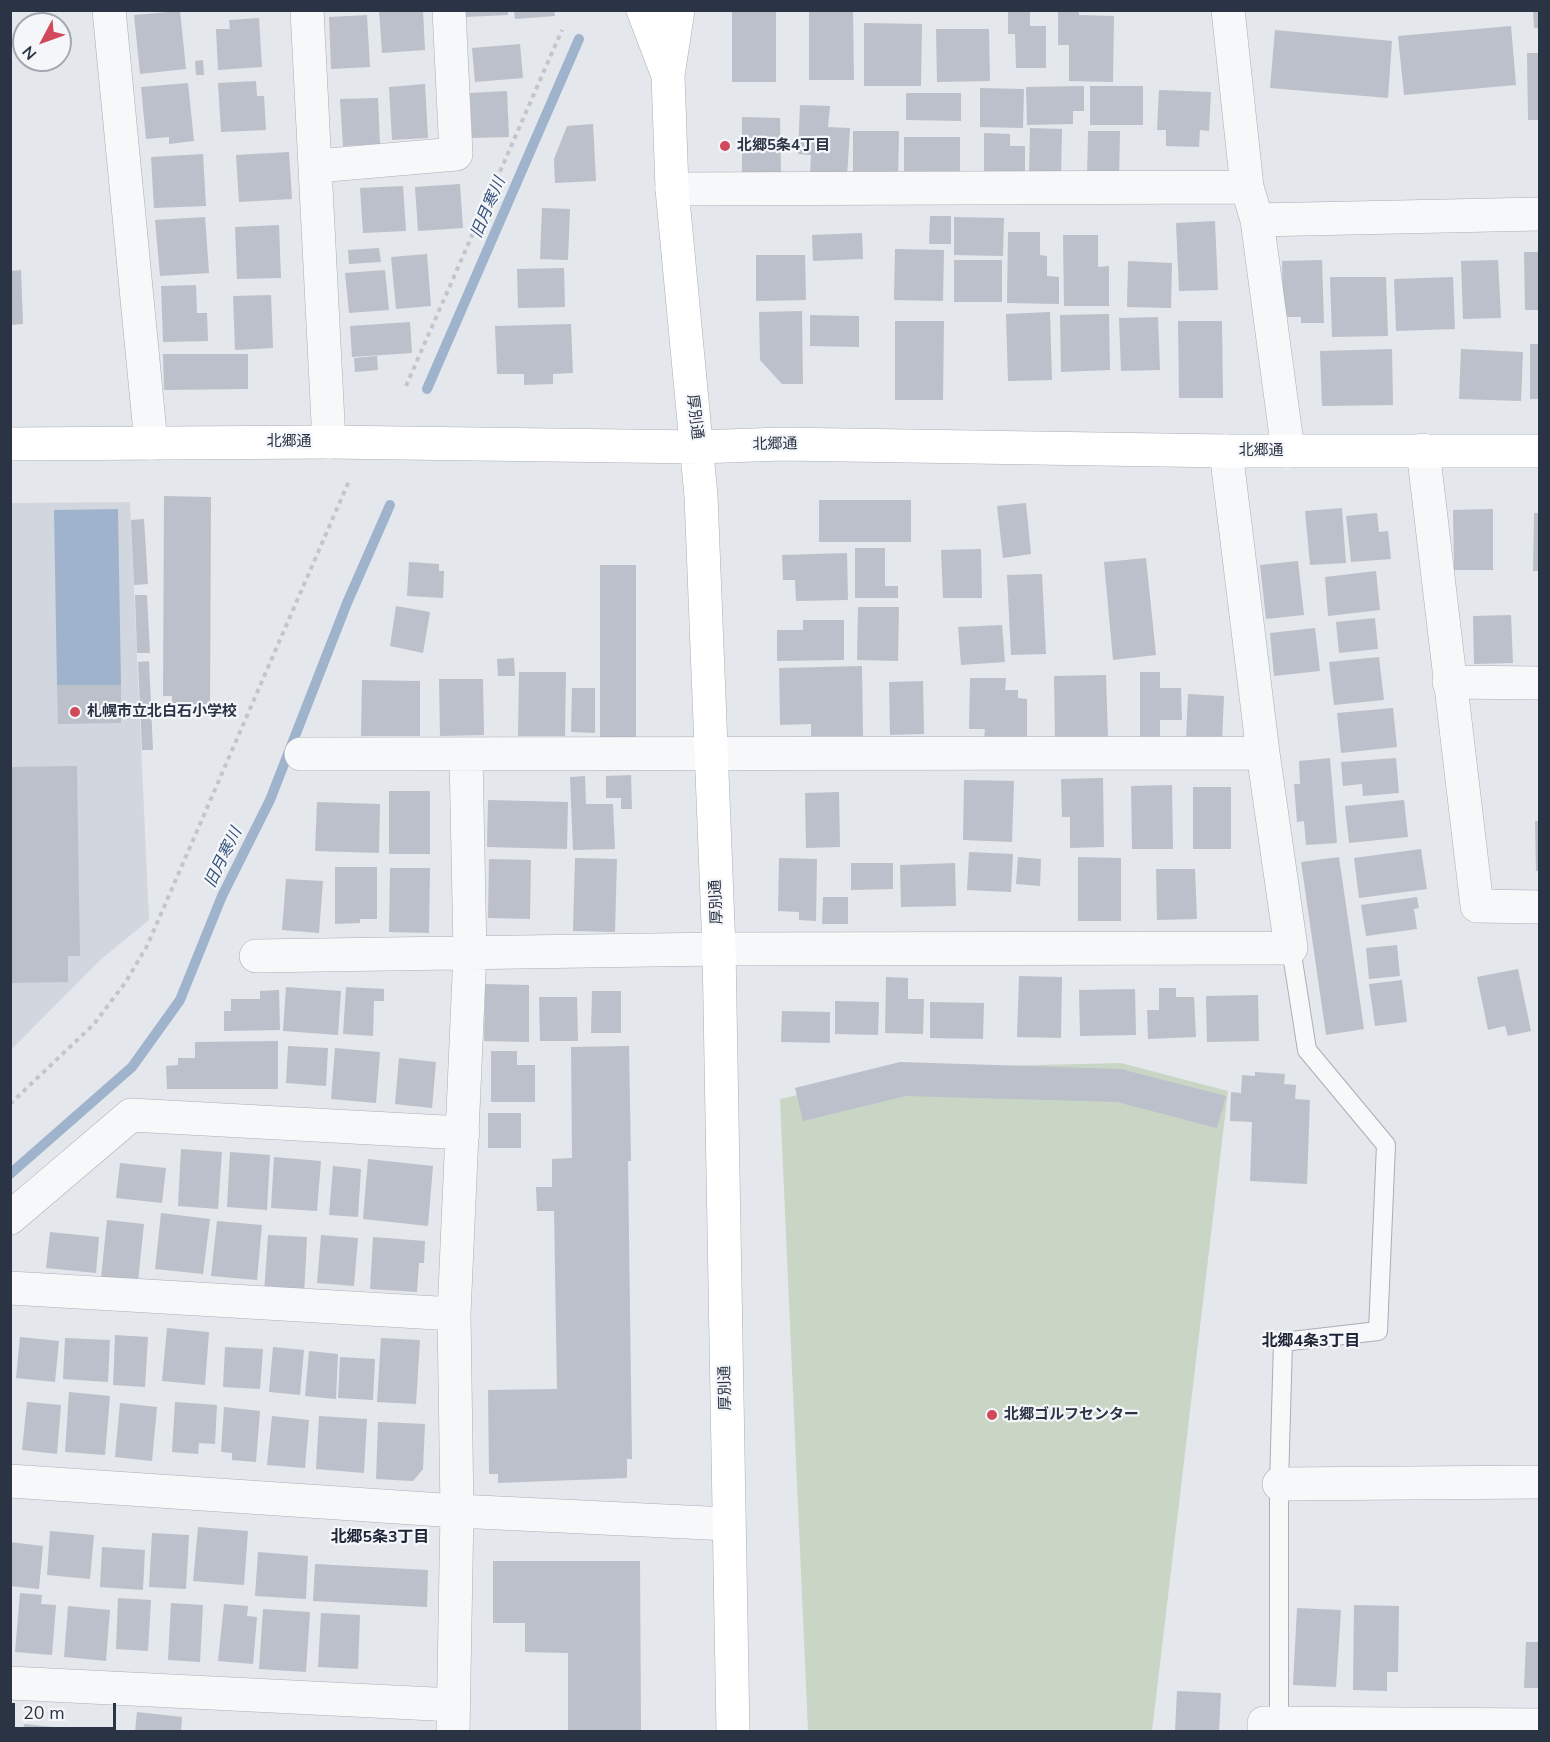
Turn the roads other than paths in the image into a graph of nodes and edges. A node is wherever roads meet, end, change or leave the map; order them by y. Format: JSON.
{"nodes":[{"id":1,"x":109,"y":10,"type":"edge"},
{"id":2,"x":307,"y":10,"type":"edge"},
{"id":3,"x":449,"y":10,"type":"edge"},
{"id":4,"x":643,"y":10,"type":"edge"},
{"id":5,"x":678,"y":10,"type":"edge"},
{"id":6,"x":1228,"y":10,"type":"edge"},
{"id":7,"x":668,"y":75,"type":"junction"},
{"id":8,"x":317,"y":166,"type":"junction"},
{"id":9,"x":1247,"y":187,"type":"junction"},
{"id":10,"x":672,"y":189,"type":"junction"},
{"id":11,"x":1539,"y":214,"type":"edge"},
{"id":12,"x":1257,"y":220,"type":"junction"},
{"id":13,"x":329,"y":442,"type":"junction"},
{"id":14,"x":151,"y":443,"type":"junction"},
{"id":15,"x":10,"y":444,"type":"edge"},
{"id":16,"x":698,"y":447,"type":"junction"},
{"id":17,"x":1423,"y":450,"type":"junction"},
{"id":18,"x":1539,"y":450,"type":"edge"},
{"id":19,"x":1226,"y":451,"type":"junction"},
{"id":20,"x":1288,"y":451,"type":"junction"},
{"id":21,"x":1449,"y":682,"type":"junction"},
{"id":22,"x":1539,"y":683,"type":"edge"},
{"id":23,"x":1263,"y":753,"type":"junction"},
{"id":24,"x":302,"y":754,"type":"dead end"},
{"id":25,"x":466,"y":755,"type":"junction"},
{"id":26,"x":711,"y":755,"type":"junction"},
{"id":27,"x":1539,"y":907,"type":"edge"},
{"id":28,"x":1291,"y":948,"type":"junction"},
{"id":29,"x":719,"y":949,"type":"junction"},
{"id":30,"x":470,"y":953,"type":"junction"},
{"id":31,"x":256,"y":956,"type":"dead end"},
{"id":32,"x":463,"y":1133,"type":"junction"},
{"id":33,"x":10,"y":1218,"type":"edge"},
{"id":34,"x":10,"y":1288,"type":"edge"},
{"id":35,"x":454,"y":1314,"type":"junction"},
{"id":36,"x":10,"y":1481,"type":"edge"},
{"id":37,"x":1539,"y":1482,"type":"edge"},
{"id":38,"x":1279,"y":1484,"type":"junction"},
{"id":39,"x":457,"y":1511,"type":"junction"},
{"id":40,"x":728,"y":1524,"type":"junction"},
{"id":41,"x":10,"y":1683,"type":"edge"},
{"id":42,"x":453,"y":1718,"type":"edge"},
{"id":43,"x":1539,"y":1725,"type":"edge"},
{"id":44,"x":1272,"y":1727,"type":"edge"},
{"id":45,"x":733,"y":1731,"type":"edge"}],
"edges":[{"from":1,"to":14,"type":"street"},
{"from":2,"to":8,"type":"street"},
{"from":3,"to":8,"type":"street"},
{"from":4,"to":7,"type":"street","name":"厚別通"},
{"from":5,"to":7,"type":"street","name":"厚別通"},
{"from":6,"to":9,"type":"street"},
{"from":7,"to":10,"type":"street","name":"厚別通"},
{"from":8,"to":13,"type":"street"},
{"from":9,"to":10,"type":"street"},
{"from":9,"to":12,"type":"street"},
{"from":10,"to":16,"type":"street","name":"厚別通"},
{"from":11,"to":12,"type":"street"},
{"from":12,"to":20,"type":"street"},
{"from":13,"to":14,"type":"street","name":"北郷通"},
{"from":13,"to":16,"type":"street","name":"北郷通"},
{"from":14,"to":15,"type":"street","name":"北郷通"},
{"from":16,"to":19,"type":"street","name":"北郷通"},
{"from":16,"to":26,"type":"street","name":"厚別通"},
{"from":17,"to":18,"type":"street","name":"北郷通"},
{"from":17,"to":20,"type":"street","name":"北郷通"},
{"from":17,"to":21,"type":"street"},
{"from":19,"to":20,"type":"street","name":"北郷通"},
{"from":19,"to":23,"type":"street"},
{"from":21,"to":22,"type":"street"},
{"from":21,"to":27,"type":"street"},
{"from":23,"to":26,"type":"street"},
{"from":23,"to":28,"type":"street"},
{"from":24,"to":25,"type":"street"},
{"from":25,"to":26,"type":"street"},
{"from":25,"to":30,"type":"street"},
{"from":26,"to":29,"type":"street","name":"厚別通"},
{"from":28,"to":29,"type":"street"},
{"from":28,"to":38,"type":"lane"},
{"from":29,"to":30,"type":"street"},
{"from":29,"to":40,"type":"street","name":"厚別通"},
{"from":30,"to":31,"type":"street"},
{"from":30,"to":32,"type":"street"},
{"from":32,"to":33,"type":"street"},
{"from":32,"to":35,"type":"street"},
{"from":34,"to":35,"type":"street"},
{"from":35,"to":39,"type":"street"},
{"from":36,"to":39,"type":"street"},
{"from":37,"to":38,"type":"street"},
{"from":38,"to":44,"type":"lane"},
{"from":39,"to":40,"type":"street"},
{"from":39,"to":42,"type":"street"},
{"from":40,"to":45,"type":"street","name":"厚別通"},
{"from":41,"to":42,"type":"street"},
{"from":43,"to":44,"type":"street"}]}
